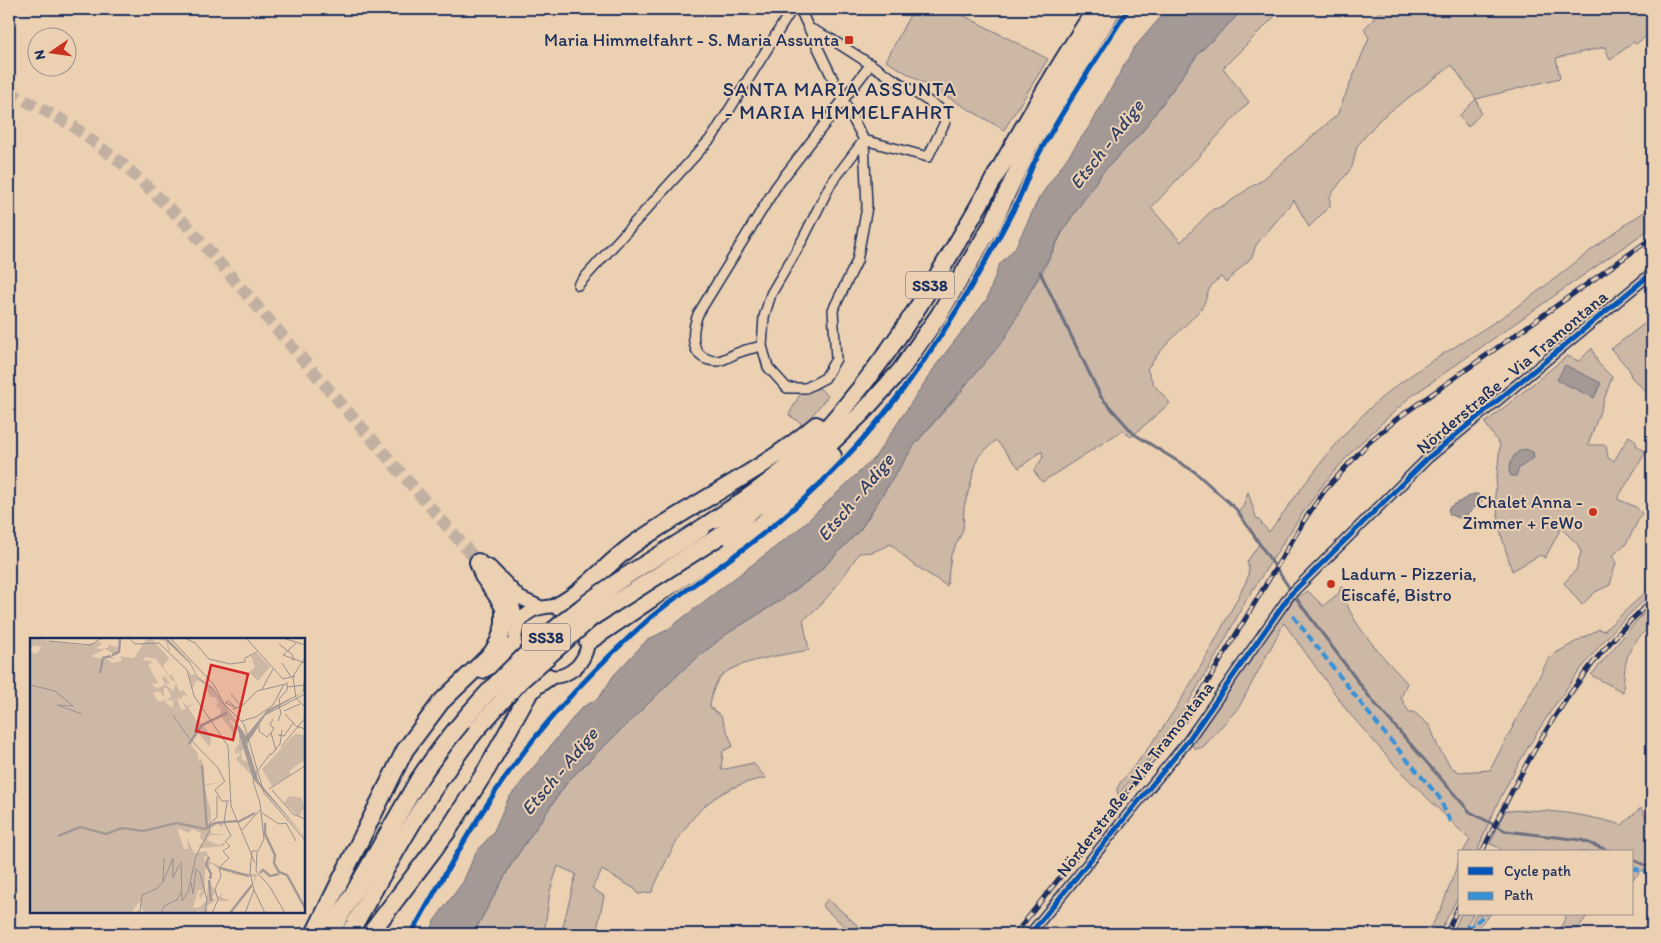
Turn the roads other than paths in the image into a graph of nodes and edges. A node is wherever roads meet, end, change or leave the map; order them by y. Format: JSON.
{"nodes":[{"id":1,"x":792,"y":9,"type":"edge"},
{"id":2,"x":800,"y":9,"type":"edge"},
{"id":3,"x":1096,"y":9,"type":"edge"},
{"id":4,"x":1112,"y":9,"type":"edge"},
{"id":5,"x":809,"y":28,"type":"junction"},
{"id":6,"x":871,"y":64,"type":"junction"},
{"id":7,"x":842,"y":99,"type":"junction"},
{"id":8,"x":864,"y":140,"type":"junction"},
{"id":9,"x":1652,"y":273,"type":"edge"},
{"id":10,"x":578,"y":285,"type":"dead end"},
{"id":11,"x":762,"y":346,"type":"junction"},
{"id":12,"x":840,"y":411,"type":"junction"},
{"id":13,"x":862,"y":413,"type":"junction"},
{"id":14,"x":478,"y":562,"type":"junction"},
{"id":15,"x":538,"y":606,"type":"junction"},
{"id":16,"x":557,"y":606,"type":"joint"},
{"id":17,"x":518,"y":626,"type":"junction"},
{"id":18,"x":588,"y":642,"type":"joint"},
{"id":19,"x":514,"y":645,"type":"joint"},
{"id":20,"x":542,"y":675,"type":"joint"},
{"id":21,"x":458,"y":684,"type":"junction"},
{"id":22,"x":437,"y":845,"type":"junction"},
{"id":23,"x":314,"y":934,"type":"edge"},
{"id":24,"x":330,"y":934,"type":"edge"},
{"id":25,"x":348,"y":934,"type":"edge"},
{"id":26,"x":370,"y":934,"type":"edge"},
{"id":27,"x":378,"y":934,"type":"edge"},
{"id":28,"x":1030,"y":934,"type":"edge"}],
"edges":[{"from":1,"to":10,"type":"street"},
{"from":2,"to":5,"type":"street"},
{"from":3,"to":12,"type":"highway","number":"SS38"},
{"from":4,"to":13,"type":"highway","number":"SS38"},
{"from":5,"to":6,"type":"street"},
{"from":5,"to":7,"type":"street"},
{"from":6,"to":7,"type":"street"},
{"from":6,"to":8,"type":"street"},
{"from":7,"to":8,"type":"street"},
{"from":7,"to":11,"type":"street"},
{"from":8,"to":11,"type":"street"},
{"from":8,"to":11,"type":"street"},
{"from":9,"to":28,"type":"street","name":"Nörderstraße - Via Tramontana"},
{"from":12,"to":16,"type":"highway"},
{"from":12,"to":24,"type":"highway","number":"SS38","bridge":true},
{"from":13,"to":18,"type":"highway"},
{"from":13,"to":25,"type":"highway","number":"SS38","bridge":true},
{"from":14,"to":15,"type":"main road"},
{"from":14,"to":17,"type":"main road"},
{"from":14,"to":21,"type":"highway"},
{"from":15,"to":16,"type":"main road"},
{"from":15,"to":17,"type":"main road"},
{"from":17,"to":19,"type":"main road"},
{"from":18,"to":20,"type":"main road"},
{"from":19,"to":21,"type":"highway"},
{"from":20,"to":22,"type":"highway"},
{"from":21,"to":23,"type":"highway"},
{"from":22,"to":26,"type":"highway"},
{"from":22,"to":27,"type":"highway"}]}
